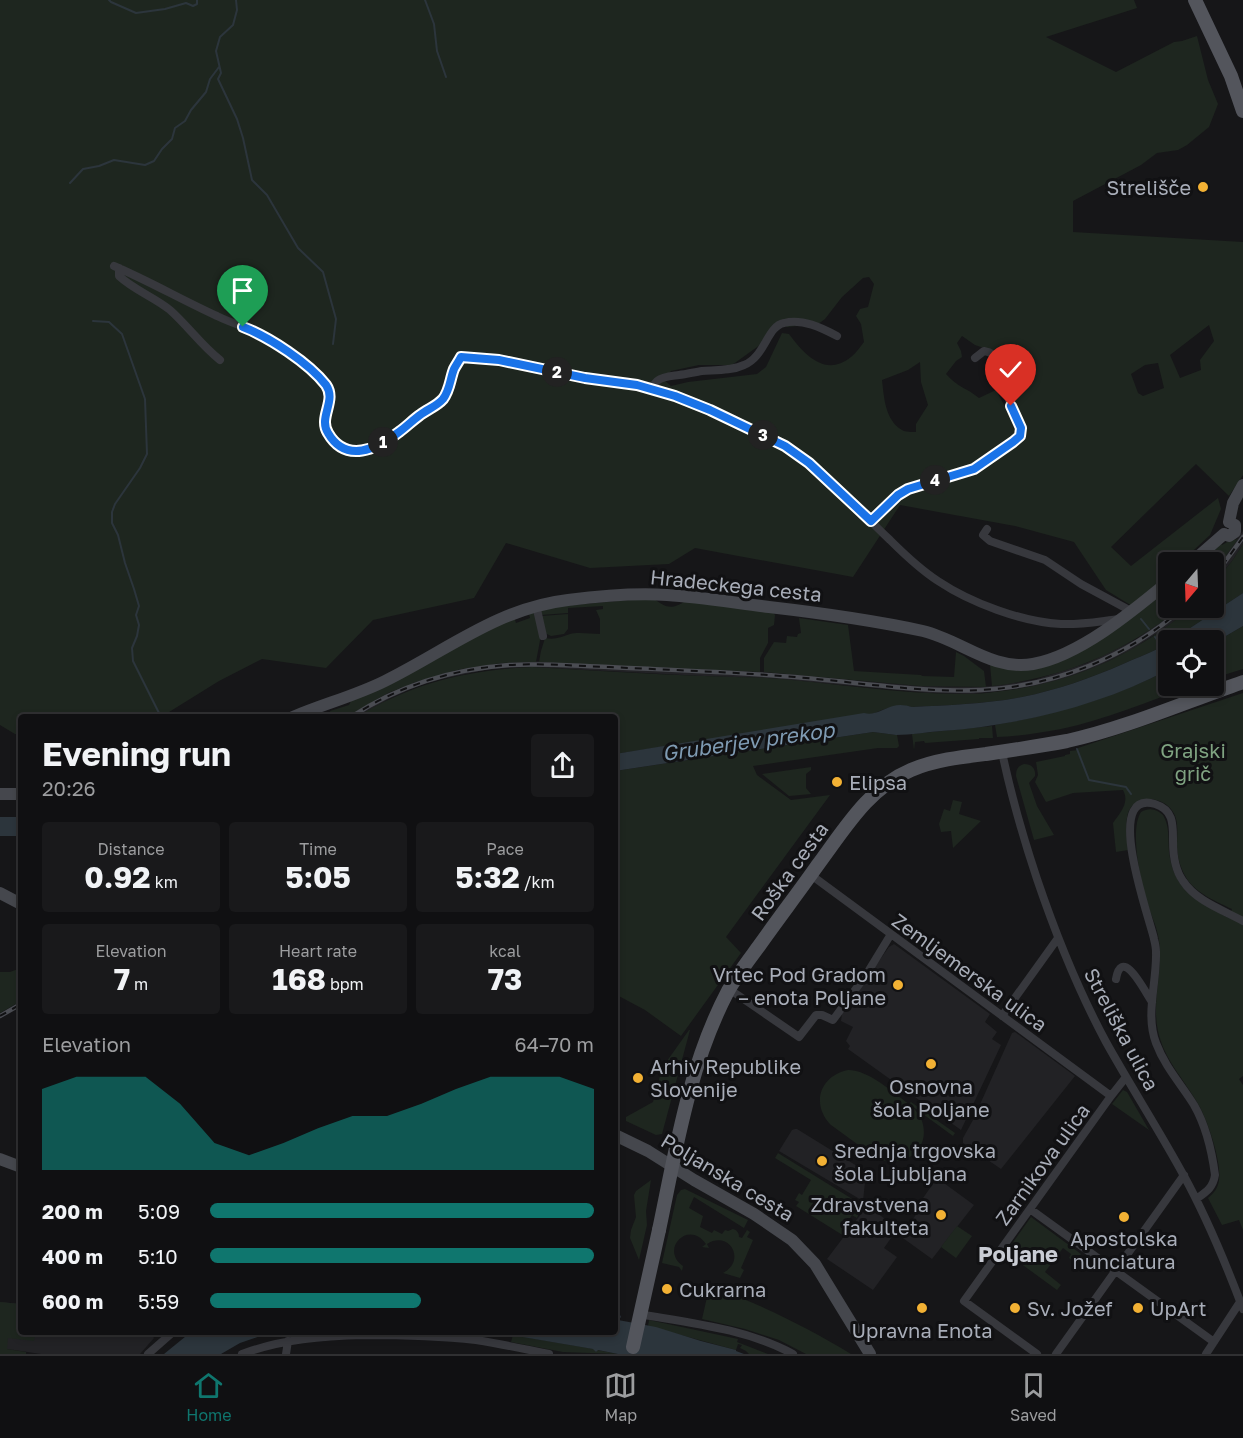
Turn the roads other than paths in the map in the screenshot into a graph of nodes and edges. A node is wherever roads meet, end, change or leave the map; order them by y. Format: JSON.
{"nodes":[{"id":1,"x":1195,"y":0,"type":"edge"},
{"id":2,"x":1241,"y":101,"type":"edge"},
{"id":3,"x":837,"y":336,"type":"dead end"},
{"id":4,"x":975,"y":357,"type":"dead end"},
{"id":5,"x":220,"y":360,"type":"dead end"},
{"id":6,"x":651,"y":388,"type":"junction"},
{"id":7,"x":1243,"y":485,"type":"edge"},
{"id":8,"x":871,"y":521,"type":"junction"},
{"id":9,"x":987,"y":529,"type":"dead end"},
{"id":10,"x":1235,"y":530,"type":"edge"},
{"id":11,"x":1205,"y":552,"type":"edge"},
{"id":12,"x":1158,"y":590,"type":"edge"},
{"id":13,"x":536,"y":605,"type":"junction"},
{"id":14,"x":1125,"y":615,"type":"junction"},
{"id":15,"x":543,"y":636,"type":"dead end"},
{"id":16,"x":1243,"y":682,"type":"edge"},
{"id":17,"x":301,"y":714,"type":"edge"},
{"id":18,"x":1002,"y":752,"type":"junction"},
{"id":19,"x":0,"y":794,"type":"edge"},
{"id":20,"x":18,"y":794,"type":"edge"},
{"id":21,"x":811,"y":875,"type":"junction"},
{"id":22,"x":0,"y":893,"type":"edge"},
{"id":23,"x":18,"y":902,"type":"edge"},
{"id":24,"x":1243,"y":921,"type":"edge"},
{"id":25,"x":891,"y":934,"type":"junction"},
{"id":26,"x":1058,"y":938,"type":"junction"},
{"id":27,"x":1116,"y":979,"type":"dead end"},
{"id":28,"x":729,"y":989,"type":"junction"},
{"id":29,"x":1152,"y":1002,"type":"junction"},
{"id":30,"x":1002,"y":1016,"type":"junction"},
{"id":31,"x":1126,"y":1077,"type":"junction"},
{"id":32,"x":1111,"y":1096,"type":"junction"},
{"id":33,"x":618,"y":1136,"type":"edge"},
{"id":34,"x":0,"y":1159,"type":"edge"},
{"id":35,"x":18,"y":1166,"type":"edge"},
{"id":36,"x":672,"y":1166,"type":"junction"},
{"id":37,"x":1184,"y":1175,"type":"junction"},
{"id":38,"x":1196,"y":1199,"type":"junction"},
{"id":39,"x":1030,"y":1209,"type":"junction"},
{"id":40,"x":1115,"y":1271,"type":"junction"},
{"id":41,"x":1242,"y":1305,"type":"edge"},
{"id":42,"x":639,"y":1314,"type":"dead end"},
{"id":43,"x":169,"y":1335,"type":"edge"},
{"id":44,"x":288,"y":1341,"type":"junction"},
{"id":45,"x":1214,"y":1342,"type":"junction"},
{"id":46,"x":632,"y":1350,"type":"edge"},
{"id":47,"x":148,"y":1354,"type":"edge"},
{"id":48,"x":242,"y":1354,"type":"edge"},
{"id":49,"x":286,"y":1354,"type":"edge"},
{"id":50,"x":549,"y":1354,"type":"edge"},
{"id":51,"x":793,"y":1354,"type":"edge"},
{"id":52,"x":870,"y":1354,"type":"edge"},
{"id":53,"x":1038,"y":1354,"type":"edge"},
{"id":54,"x":1056,"y":1354,"type":"edge"},
{"id":55,"x":1206,"y":1354,"type":"edge"}],
"edges":[{"from":1,"to":2,"type":"main road"},
{"from":3,"to":6,"type":"street"},
{"from":4,"to":8,"type":"street"},
{"from":5,"to":6,"type":"street"},
{"from":6,"to":8,"type":"street"},
{"from":7,"to":10,"type":"street"},
{"from":8,"to":14,"type":"street"},
{"from":9,"to":14,"type":"street"},
{"from":10,"to":11,"type":"street"},
{"from":12,"to":14,"type":"street","name":"Hradeckega cesta"},
{"from":13,"to":14,"type":"street","name":"Hradeckega cesta"},
{"from":13,"to":15,"type":"street"},
{"from":13,"to":17,"type":"street","name":"Hradeckega cesta"},
{"from":16,"to":18,"type":"main road","name":"Roška cesta"},
{"from":18,"to":21,"type":"main road","name":"Roška cesta"},
{"from":18,"to":26,"type":"street","name":"Streliška ulica"},
{"from":19,"to":20,"type":"street"},
{"from":21,"to":25,"type":"street","name":"Zemljemerska ulica"},
{"from":21,"to":28,"type":"main road","name":"Roška cesta"},
{"from":22,"to":23,"type":"street"},
{"from":24,"to":29,"type":"street"},
{"from":25,"to":28,"type":"street"},
{"from":25,"to":30,"type":"street","name":"Zemljemerska ulica"},
{"from":26,"to":30,"type":"street"},
{"from":26,"to":31,"type":"street","name":"Streliška ulica"},
{"from":27,"to":29,"type":"street"},
{"from":28,"to":36,"type":"main road","name":"Roška cesta"},
{"from":29,"to":38,"type":"street"},
{"from":30,"to":32,"type":"street","name":"Zemljemerska ulica"},
{"from":31,"to":32,"type":"street","name":"Zarnikova ulica"},
{"from":31,"to":37,"type":"street","name":"Streliška ulica"},
{"from":32,"to":39,"type":"street","name":"Zarnikova ulica"},
{"from":33,"to":36,"type":"street","name":"Poljanska cesta"},
{"from":34,"to":35,"type":"street"},
{"from":36,"to":46,"type":"main road","name":"Roška cesta","bridge":true},
{"from":36,"to":52,"type":"street","name":"Poljanska cesta"},
{"from":37,"to":38,"type":"street","name":"Streliška ulica"},
{"from":37,"to":40,"type":"street"},
{"from":38,"to":41,"type":"street","name":"Streliška ulica"},
{"from":39,"to":40,"type":"street"},
{"from":39,"to":53,"type":"street","name":"Zarnikova ulica"},
{"from":40,"to":45,"type":"street"},
{"from":40,"to":54,"type":"street"},
{"from":41,"to":45,"type":"street"},
{"from":42,"to":51,"type":"street"},
{"from":43,"to":47,"type":"street"},
{"from":44,"to":48,"type":"street"},
{"from":44,"to":49,"type":"street"},
{"from":44,"to":50,"type":"street"},
{"from":45,"to":55,"type":"street"}]}
